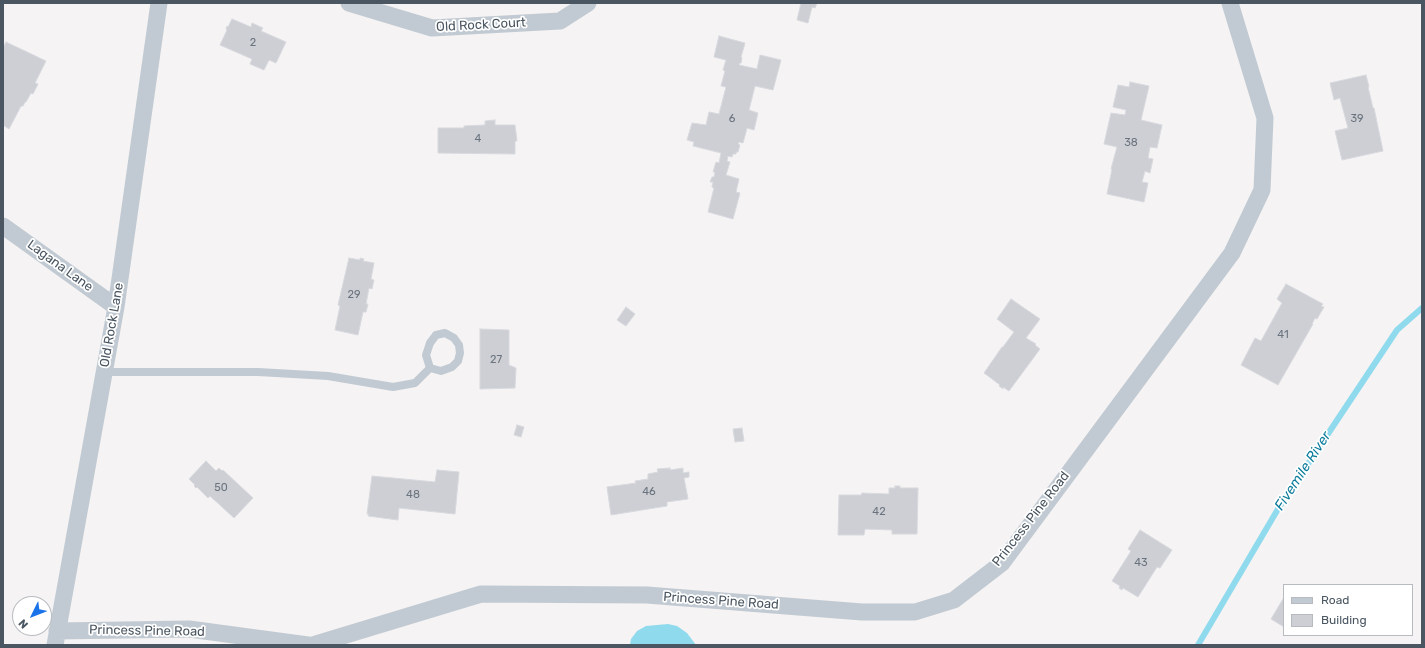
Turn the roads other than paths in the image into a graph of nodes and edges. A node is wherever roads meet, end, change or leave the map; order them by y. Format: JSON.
{"nodes":[{"id":1,"x":159,"y":3,"type":"edge"},
{"id":2,"x":349,"y":3,"type":"edge"},
{"id":3,"x":588,"y":3,"type":"edge"},
{"id":4,"x":1230,"y":3,"type":"edge"},
{"id":5,"x":3,"y":226,"type":"edge"},
{"id":6,"x":116,"y":307,"type":"junction"},
{"id":7,"x":430,"y":368,"type":"junction"},
{"id":8,"x":104,"y":372,"type":"junction"},
{"id":9,"x":56,"y":638,"type":"edge"},
{"id":10,"x":308,"y":645,"type":"edge"},
{"id":11,"x":313,"y":645,"type":"edge"}],
"edges":[{"from":1,"to":6,"type":"street","name":"Old Rock Lane"},
{"from":2,"to":3,"type":"street","name":"Old Rock Court"},
{"from":4,"to":11,"type":"street","name":"Princess Pine Road"},
{"from":5,"to":6,"type":"street","name":"Lagana Lane"},
{"from":6,"to":8,"type":"street","name":"Old Rock Lane"},
{"from":7,"to":7,"type":"lane"},
{"from":7,"to":8,"type":"lane"},
{"from":8,"to":9,"type":"street","name":"Old Rock Lane"},
{"from":9,"to":10,"type":"street","name":"Princess Pine Road"}]}
